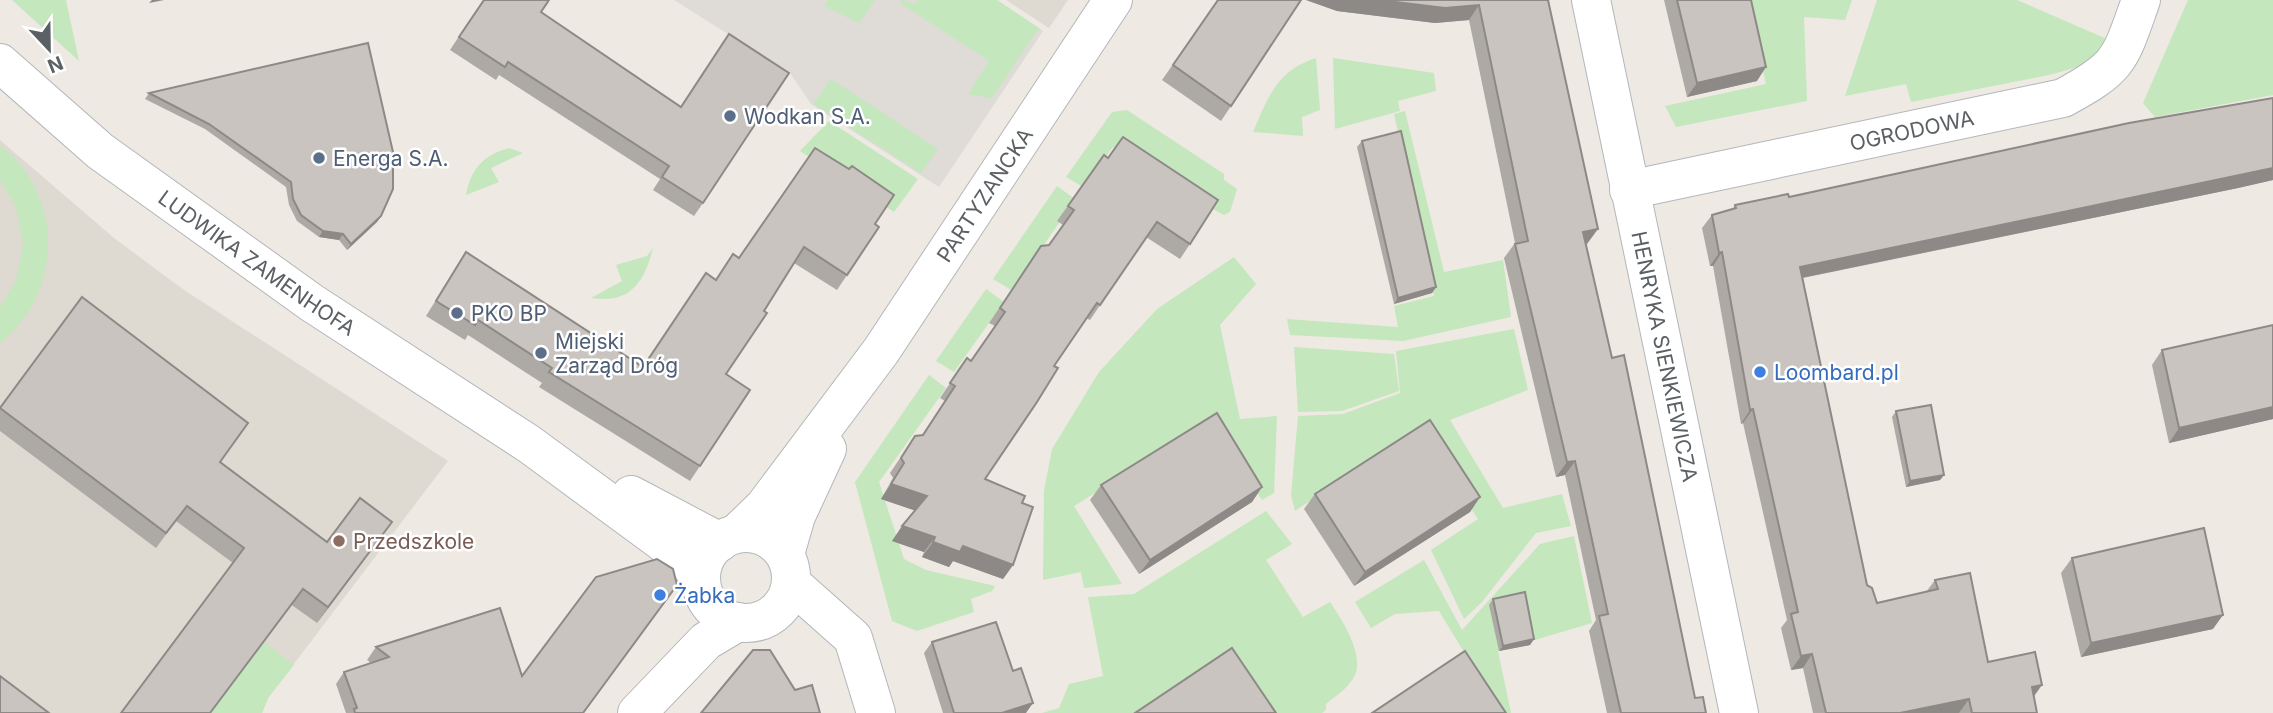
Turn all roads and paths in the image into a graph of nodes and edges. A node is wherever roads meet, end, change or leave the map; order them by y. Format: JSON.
{"nodes":[{"id":1,"x":1113,"y":0,"type":"edge"},
{"id":2,"x":1591,"y":0,"type":"edge"},
{"id":3,"x":2141,"y":0,"type":"edge"},
{"id":4,"x":0,"y":63,"type":"edge"},
{"id":5,"x":1629,"y":190,"type":"junction"},
{"id":6,"x":855,"y":387,"type":"junction"},
{"id":7,"x":529,"y":444,"type":"junction"},
{"id":8,"x":728,"y":537,"type":"junction"},
{"id":9,"x":788,"y":569,"type":"junction"},
{"id":10,"x":703,"y":587,"type":"junction"},
{"id":11,"x":738,"y":622,"type":"junction"},
{"id":12,"x":637,"y":713,"type":"edge"},
{"id":13,"x":876,"y":713,"type":"edge"},
{"id":14,"x":1739,"y":713,"type":"edge"}],
"edges":[{"from":1,"to":6,"type":"street","name":"PARTYZANCKA"},
{"from":2,"to":5,"type":"street","name":"HENRYKA SIENKIEWICZA"},
{"from":3,"to":5,"type":"street","name":"OGRODOWA"},
{"from":4,"to":7,"type":"street","name":"LUDWIKA ZAMENHOFA"},
{"from":5,"to":14,"type":"street","name":"HENRYKA SIENKIEWICZA"},
{"from":6,"to":8,"type":"street","name":"PARTYZANCKA"},
{"from":6,"to":9,"type":"street","name":"PARTYZANCKA"},
{"from":7,"to":8,"type":"street","name":"LUDWIKA ZAMENHOFA"},
{"from":7,"to":10,"type":"street","name":"LUDWIKA ZAMENHOFA"},
{"from":8,"to":9,"type":"street"},
{"from":8,"to":10,"type":"street"},
{"from":9,"to":11,"type":"street"},
{"from":9,"to":13,"type":"street"},
{"from":10,"to":11,"type":"street"},
{"from":10,"to":12,"type":"street"},
{"from":11,"to":12,"type":"street"}]}
